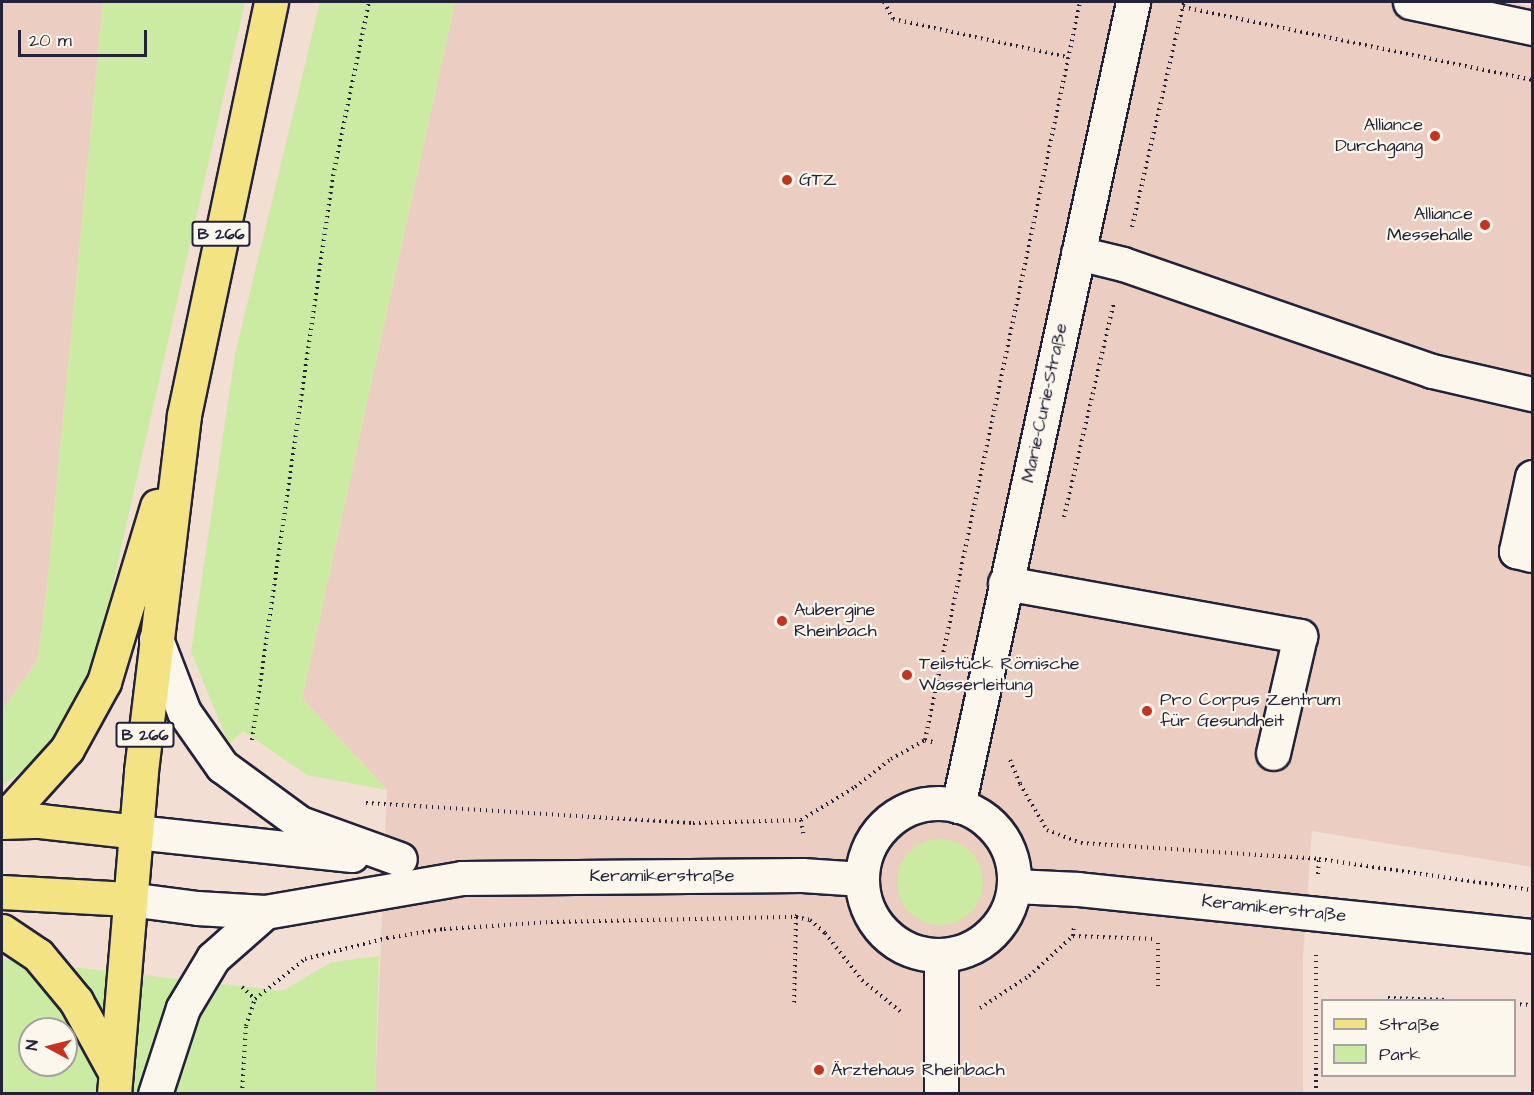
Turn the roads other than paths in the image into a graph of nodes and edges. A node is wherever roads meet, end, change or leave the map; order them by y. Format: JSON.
{"nodes":[{"id":1,"x":271,"y":2,"type":"edge"},
{"id":2,"x":1132,"y":2,"type":"edge"},
{"id":3,"x":1410,"y":2,"type":"edge"},
{"id":4,"x":1533,"y":28,"type":"edge"},
{"id":5,"x":1078,"y":253,"type":"junction"},
{"id":6,"x":1533,"y":394,"type":"edge"},
{"id":7,"x":184,"y":415,"type":"junction"},
{"id":8,"x":1533,"y":477,"type":"edge"},
{"id":9,"x":1533,"y":555,"type":"edge"},
{"id":10,"x":1005,"y":584,"type":"junction"},
{"id":11,"x":156,"y":639,"type":"junction"},
{"id":12,"x":1273,"y":753,"type":"dead end"},
{"id":13,"x":958,"y":806,"type":"junction"},
{"id":14,"x":2,"y":822,"type":"edge"},
{"id":15,"x":136,"y":832,"type":"junction"},
{"id":16,"x":400,"y":859,"type":"junction"},
{"id":17,"x":462,"y":878,"type":"junction"},
{"id":18,"x":862,"y":879,"type":"junction"},
{"id":19,"x":1014,"y":886,"type":"junction"},
{"id":20,"x":2,"y":892,"type":"edge"},
{"id":21,"x":129,"y":899,"type":"junction"},
{"id":22,"x":265,"y":912,"type":"junction"},
{"id":23,"x":2,"y":931,"type":"edge"},
{"id":24,"x":1533,"y":936,"type":"edge"},
{"id":25,"x":941,"y":955,"type":"junction"},
{"id":26,"x":114,"y":1083,"type":"edge"},
{"id":27,"x":155,"y":1094,"type":"edge"},
{"id":28,"x":941,"y":1094,"type":"edge"}],
"edges":[{"from":1,"to":7,"type":"main road","number":"B 266"},
{"from":2,"to":5,"type":"street","name":"Marie-Curie-Straße"},
{"from":3,"to":4,"type":"street"},
{"from":5,"to":6,"type":"street"},
{"from":5,"to":10,"type":"street","name":"Marie-Curie-Straße"},
{"from":7,"to":11,"type":"main road","number":"B 266"},
{"from":7,"to":14,"type":"main road"},
{"from":8,"to":9,"type":"street"},
{"from":10,"to":12,"type":"street"},
{"from":10,"to":13,"type":"street","name":"Marie-Curie-Straße"},
{"from":11,"to":15,"type":"main road","number":"B 266"},
{"from":11,"to":16,"type":"street"},
{"from":13,"to":18,"type":"street"},
{"from":13,"to":19,"type":"street"},
{"from":14,"to":15,"type":"main road"},
{"from":15,"to":16,"type":"street","name":"Keramikerstraße"},
{"from":15,"to":21,"type":"main road","number":"B 266"},
{"from":16,"to":17,"type":"street","name":"Keramikerstraße"},
{"from":17,"to":18,"type":"street","name":"Keramikerstraße"},
{"from":17,"to":22,"type":"street","name":"Keramikerstraße"},
{"from":18,"to":25,"type":"street"},
{"from":19,"to":24,"type":"street","name":"Keramikerstraße"},
{"from":19,"to":25,"type":"street"},
{"from":20,"to":21,"type":"main road"},
{"from":21,"to":22,"type":"street","name":"Keramikerstraße"},
{"from":21,"to":26,"type":"main road","number":"B 266"},
{"from":22,"to":27,"type":"street"},
{"from":23,"to":26,"type":"main road"},
{"from":25,"to":28,"type":"street"}]}
